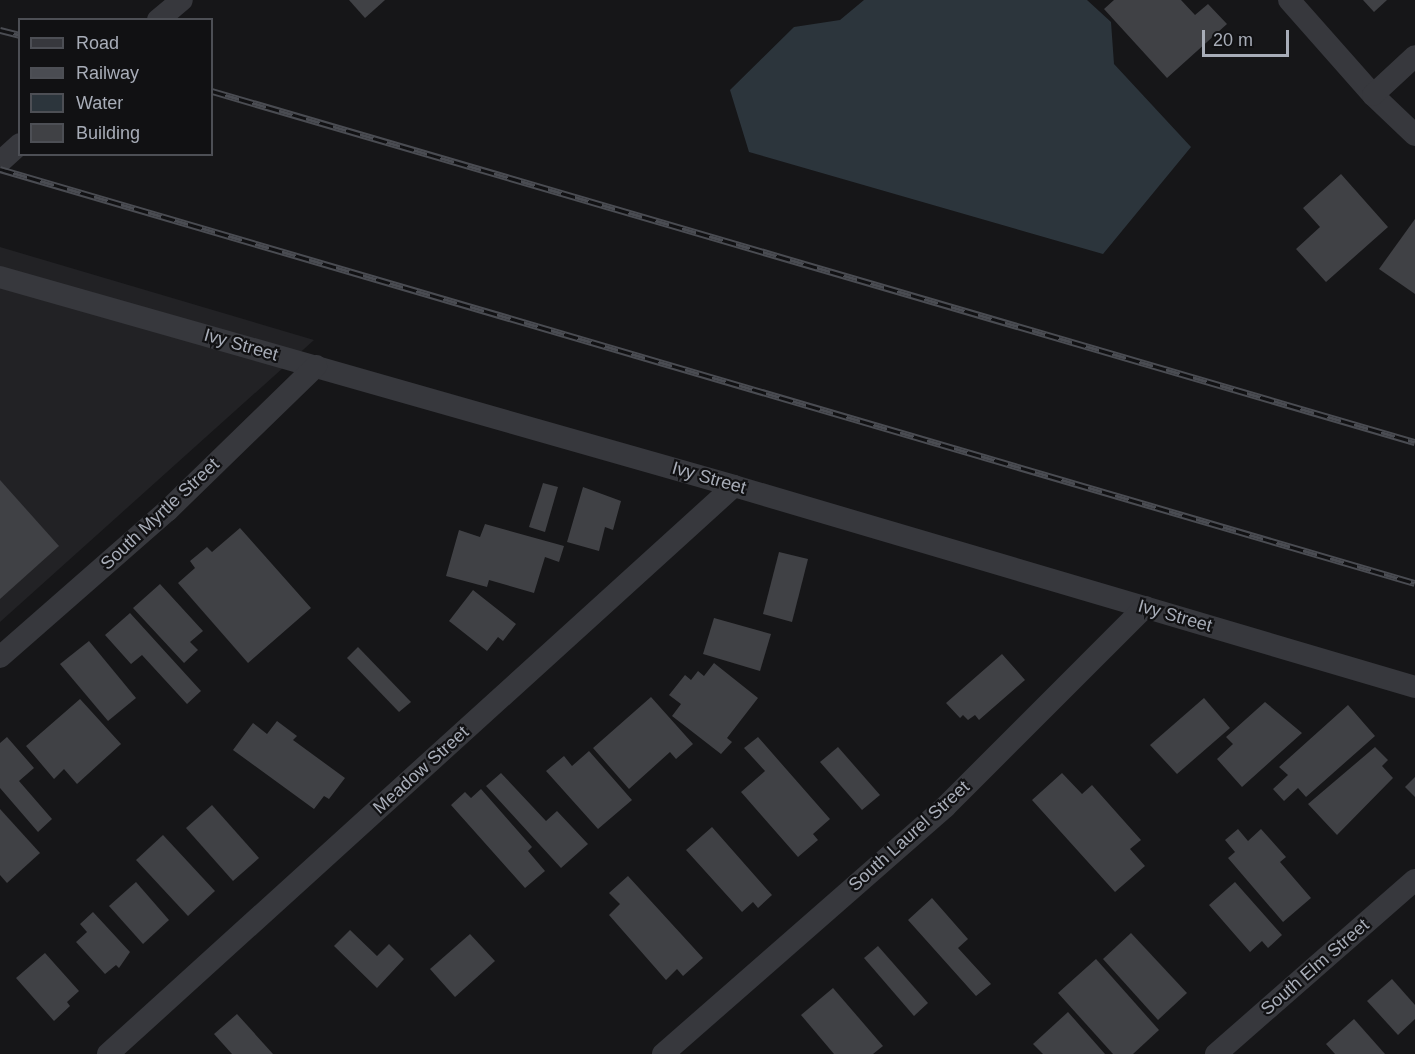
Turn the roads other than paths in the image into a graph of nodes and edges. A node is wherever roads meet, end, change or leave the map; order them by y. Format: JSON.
{"nodes":[{"id":1,"x":1289,"y":0,"type":"edge"},
{"id":2,"x":179,"y":1,"type":"edge"},
{"id":3,"x":160,"y":18,"type":"edge"},
{"id":4,"x":1415,"y":56,"type":"edge"},
{"id":5,"x":1373,"y":95,"type":"junction"},
{"id":6,"x":1415,"y":135,"type":"edge"},
{"id":7,"x":18,"y":146,"type":"edge"},
{"id":8,"x":0,"y":162,"type":"edge"},
{"id":9,"x":0,"y":277,"type":"edge"},
{"id":10,"x":316,"y":366,"type":"junction"},
{"id":11,"x":734,"y":486,"type":"junction"},
{"id":12,"x":1145,"y":608,"type":"junction"},
{"id":13,"x":0,"y":657,"type":"edge"},
{"id":14,"x":1415,"y":687,"type":"edge"},
{"id":15,"x":1415,"y":880,"type":"edge"},
{"id":16,"x":108,"y":1054,"type":"edge"},
{"id":17,"x":663,"y":1054,"type":"edge"},
{"id":18,"x":1216,"y":1054,"type":"edge"}],
"edges":[{"from":1,"to":5,"type":"street"},
{"from":2,"to":3,"type":"street"},
{"from":4,"to":5,"type":"street"},
{"from":5,"to":6,"type":"street"},
{"from":7,"to":8,"type":"street"},
{"from":9,"to":10,"type":"street","name":"Ivy Street"},
{"from":10,"to":11,"type":"street","name":"Ivy Street"},
{"from":10,"to":13,"type":"street","name":"South Myrtle Street"},
{"from":11,"to":12,"type":"street","name":"Ivy Street"},
{"from":11,"to":16,"type":"street","name":"Meadow Street"},
{"from":12,"to":14,"type":"street","name":"Ivy Street"},
{"from":12,"to":17,"type":"street","name":"South Laurel Street"},
{"from":15,"to":18,"type":"street","name":"South Elm Street"}]}
